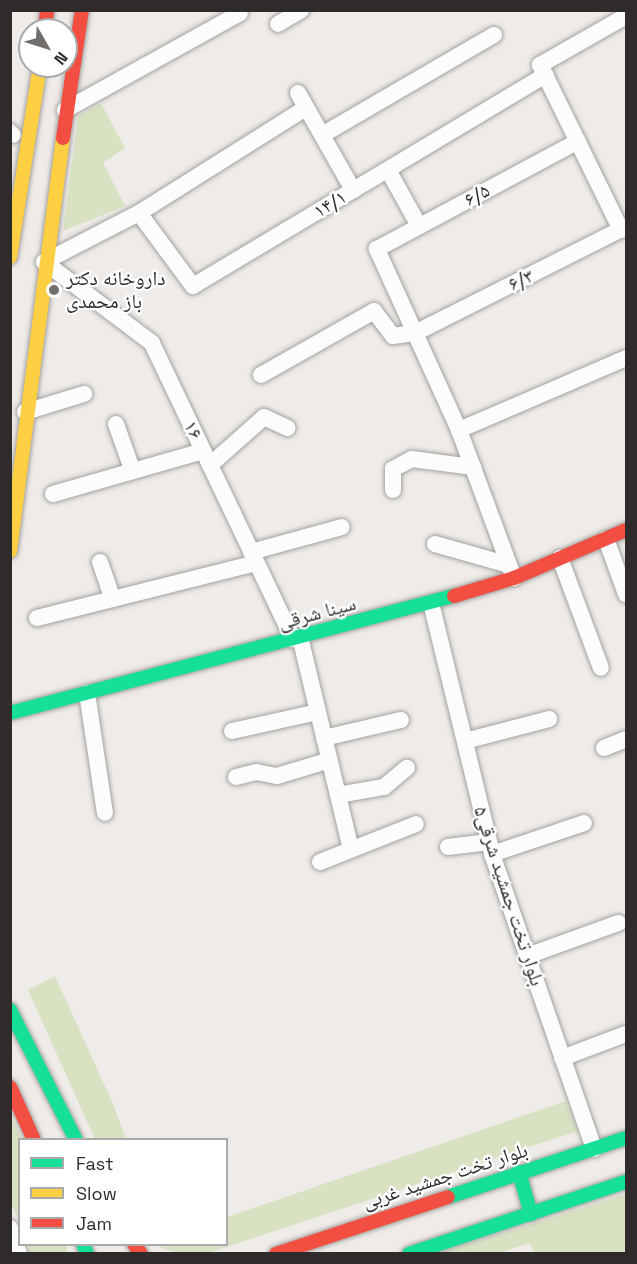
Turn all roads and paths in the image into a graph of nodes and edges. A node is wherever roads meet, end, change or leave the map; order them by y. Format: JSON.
{"nodes":[{"id":1,"x":82,"y":10,"type":"edge"},
{"id":2,"x":301,"y":10,"type":"edge"},
{"id":3,"x":240,"y":13,"type":"dead end"},
{"id":4,"x":627,"y":16,"type":"edge"},
{"id":5,"x":278,"y":24,"type":"dead end"},
{"id":6,"x":494,"y":35,"type":"dead end"},
{"id":7,"x":543,"y":70,"type":"junction"},
{"id":8,"x":38,"y":78,"type":"edge"},
{"id":9,"x":65,"y":110,"type":"junction"},
{"id":10,"x":322,"y":135,"type":"junction"},
{"id":11,"x":578,"y":141,"type":"junction"},
{"id":12,"x":388,"y":170,"type":"junction"},
{"id":13,"x":354,"y":190,"type":"junction"},
{"id":14,"x":15,"y":198,"type":"edge"},
{"id":15,"x":139,"y":213,"type":"junction"},
{"id":16,"x":419,"y":226,"type":"junction"},
{"id":17,"x":624,"y":228,"type":"edge"},
{"id":18,"x":10,"y":256,"type":"edge"},
{"id":19,"x":44,"y":262,"type":"junction"},
{"id":20,"x":415,"y":333,"type":"junction"},
{"id":21,"x":627,"y":358,"type":"edge"},
{"id":22,"x":261,"y":375,"type":"dead end"},
{"id":23,"x":84,"y":394,"type":"dead end"},
{"id":24,"x":25,"y":412,"type":"junction"},
{"id":25,"x":116,"y":424,"type":"dead end"},
{"id":26,"x":288,"y":428,"type":"dead end"},
{"id":27,"x":459,"y":430,"type":"junction"},
{"id":28,"x":207,"y":458,"type":"junction"},
{"id":29,"x":473,"y":467,"type":"junction"},
{"id":30,"x":132,"y":469,"type":"junction"},
{"id":31,"x":393,"y":490,"type":"dead end"},
{"id":32,"x":53,"y":494,"type":"dead end"},
{"id":33,"x":342,"y":527,"type":"dead end"},
{"id":34,"x":627,"y":530,"type":"edge"},
{"id":35,"x":606,"y":539,"type":"junction"},
{"id":36,"x":435,"y":544,"type":"dead end"},
{"id":37,"x":10,"y":551,"type":"edge"},
{"id":38,"x":254,"y":558,"type":"junction"},
{"id":39,"x":560,"y":558,"type":"junction"},
{"id":40,"x":100,"y":562,"type":"dead end"},
{"id":41,"x":512,"y":572,"type":"junction"},
{"id":42,"x":627,"y":594,"type":"edge"},
{"id":43,"x":113,"y":599,"type":"junction"},
{"id":44,"x":431,"y":603,"type":"junction"},
{"id":45,"x":37,"y":618,"type":"dead end"},
{"id":46,"x":296,"y":638,"type":"junction"},
{"id":47,"x":601,"y":668,"type":"dead end"},
{"id":48,"x":87,"y":693,"type":"junction"},
{"id":49,"x":318,"y":712,"type":"junction"},
{"id":50,"x":10,"y":713,"type":"edge"},
{"id":51,"x":549,"y":719,"type":"dead end"},
{"id":52,"x":401,"y":720,"type":"dead end"},
{"id":53,"x":232,"y":731,"type":"dead end"},
{"id":54,"x":324,"y":738,"type":"junction"},
{"id":55,"x":627,"y":739,"type":"edge"},
{"id":56,"x":465,"y":741,"type":"junction"},
{"id":57,"x":604,"y":748,"type":"dead end"},
{"id":58,"x":330,"y":760,"type":"junction"},
{"id":59,"x":407,"y":768,"type":"dead end"},
{"id":60,"x":236,"y":777,"type":"dead end"},
{"id":61,"x":338,"y":795,"type":"junction"},
{"id":62,"x":105,"y":813,"type":"dead end"},
{"id":63,"x":584,"y":823,"type":"dead end"},
{"id":64,"x":416,"y":824,"type":"dead end"},
{"id":65,"x":448,"y":847,"type":"dead end"},
{"id":66,"x":490,"y":848,"type":"junction"},
{"id":67,"x":351,"y":849,"type":"junction"},
{"id":68,"x":320,"y":862,"type":"dead end"},
{"id":69,"x":618,"y":923,"type":"dead end"},
{"id":70,"x":527,"y":956,"type":"junction"},
{"id":71,"x":10,"y":1010,"type":"edge"},
{"id":72,"x":627,"y":1034,"type":"edge"},
{"id":73,"x":562,"y":1058,"type":"junction"},
{"id":74,"x":10,"y":1088,"type":"edge"},
{"id":75,"x":33,"y":1138,"type":"edge"},
{"id":76,"x":75,"y":1138,"type":"edge"},
{"id":77,"x":627,"y":1138,"type":"edge"},
{"id":78,"x":594,"y":1149,"type":"junction"},
{"id":79,"x":519,"y":1172,"type":"junction"},
{"id":80,"x":627,"y":1182,"type":"edge"},
{"id":81,"x":531,"y":1214,"type":"junction"},
{"id":82,"x":10,"y":1228,"type":"edge"},
{"id":83,"x":19,"y":1254,"type":"edge"},
{"id":84,"x":276,"y":1254,"type":"edge"},
{"id":85,"x":409,"y":1254,"type":"edge"}],
"edges":[{"from":1,"to":9,"type":"main road"},
{"from":2,"to":5,"type":"street"},
{"from":3,"to":9,"type":"street"},
{"from":4,"to":7,"type":"street","name":"۱۴/۱"},
{"from":6,"to":10,"type":"street"},
{"from":7,"to":11,"type":"street"},
{"from":7,"to":12,"type":"street","name":"۱۴/۱"},
{"from":8,"to":14,"type":"main road"},
{"from":9,"to":19,"type":"main road"},
{"from":10,"to":13,"type":"street"},
{"from":10,"to":15,"type":"street"},
{"from":11,"to":16,"type":"street","name":"۶/۵"},
{"from":11,"to":17,"type":"street"},
{"from":12,"to":13,"type":"street","name":"۱۴/۱"},
{"from":12,"to":16,"type":"street"},
{"from":13,"to":15,"type":"street","name":"۱۴/۱"},
{"from":14,"to":18,"type":"main road"},
{"from":15,"to":19,"type":"street"},
{"from":16,"to":20,"type":"street","name":"۶/۵"},
{"from":17,"to":20,"type":"street","name":"۶/۳"},
{"from":19,"to":24,"type":"main road"},
{"from":19,"to":28,"type":"street","name":"۱۶"},
{"from":20,"to":22,"type":"street"},
{"from":20,"to":27,"type":"street"},
{"from":21,"to":27,"type":"street"},
{"from":23,"to":24,"type":"street"},
{"from":24,"to":37,"type":"main road"},
{"from":25,"to":30,"type":"street"},
{"from":26,"to":28,"type":"street"},
{"from":27,"to":29,"type":"street"},
{"from":28,"to":30,"type":"street"},
{"from":28,"to":38,"type":"street","name":"۱۶"},
{"from":29,"to":31,"type":"street"},
{"from":29,"to":41,"type":"street"},
{"from":30,"to":32,"type":"street"},
{"from":33,"to":38,"type":"street"},
{"from":34,"to":35,"type":"main road","name":"سینا شرقی"},
{"from":35,"to":39,"type":"main road","name":"سینا شرقی"},
{"from":35,"to":42,"type":"street"},
{"from":36,"to":41,"type":"street"},
{"from":38,"to":43,"type":"street"},
{"from":38,"to":46,"type":"street","name":"۱۶"},
{"from":39,"to":41,"type":"main road","name":"سینا شرقی"},
{"from":39,"to":47,"type":"street"},
{"from":40,"to":43,"type":"street"},
{"from":41,"to":44,"type":"main road","name":"سینا شرقی"},
{"from":43,"to":45,"type":"street"},
{"from":44,"to":46,"type":"main road","name":"سینا شرقی"},
{"from":44,"to":56,"type":"street","name":"بلوار تخت جمشید شرقی۵"},
{"from":46,"to":48,"type":"main road","name":"سینا شرقی"},
{"from":46,"to":49,"type":"street","name":"۱۶"},
{"from":48,"to":50,"type":"main road","name":"سینا شرقی"},
{"from":48,"to":62,"type":"street"},
{"from":49,"to":53,"type":"street"},
{"from":49,"to":54,"type":"street","name":"۱۶"},
{"from":51,"to":56,"type":"street"},
{"from":52,"to":54,"type":"street"},
{"from":54,"to":58,"type":"street","name":"۱۶"},
{"from":55,"to":57,"type":"street"},
{"from":56,"to":66,"type":"street","name":"بلوار تخت جمشید شرقی۵"},
{"from":58,"to":60,"type":"street"},
{"from":58,"to":61,"type":"street","name":"۱۶"},
{"from":59,"to":61,"type":"street"},
{"from":61,"to":67,"type":"street","name":"۱۶"},
{"from":63,"to":66,"type":"street"},
{"from":64,"to":67,"type":"street"},
{"from":65,"to":66,"type":"street"},
{"from":66,"to":70,"type":"street","name":"بلوار تخت جمشید شرقی۵"},
{"from":67,"to":68,"type":"street"},
{"from":69,"to":70,"type":"street"},
{"from":70,"to":73,"type":"street","name":"بلوار تخت جمشید شرقی۵"},
{"from":71,"to":76,"type":"main road"},
{"from":72,"to":73,"type":"street"},
{"from":73,"to":78,"type":"street","name":"بلوار تخت جمشید شرقی۵"},
{"from":74,"to":75,"type":"main road"},
{"from":77,"to":78,"type":"main road","name":"بلوار تخت جمشید غربی"},
{"from":78,"to":79,"type":"main road","name":"بلوار تخت جمشید غربی"},
{"from":79,"to":81,"type":"main road"},
{"from":79,"to":84,"type":"main road","name":"بلوار تخت جمشید غربی"},
{"from":80,"to":81,"type":"main road"},
{"from":81,"to":85,"type":"main road"},
{"from":82,"to":83,"type":"street"}]}
